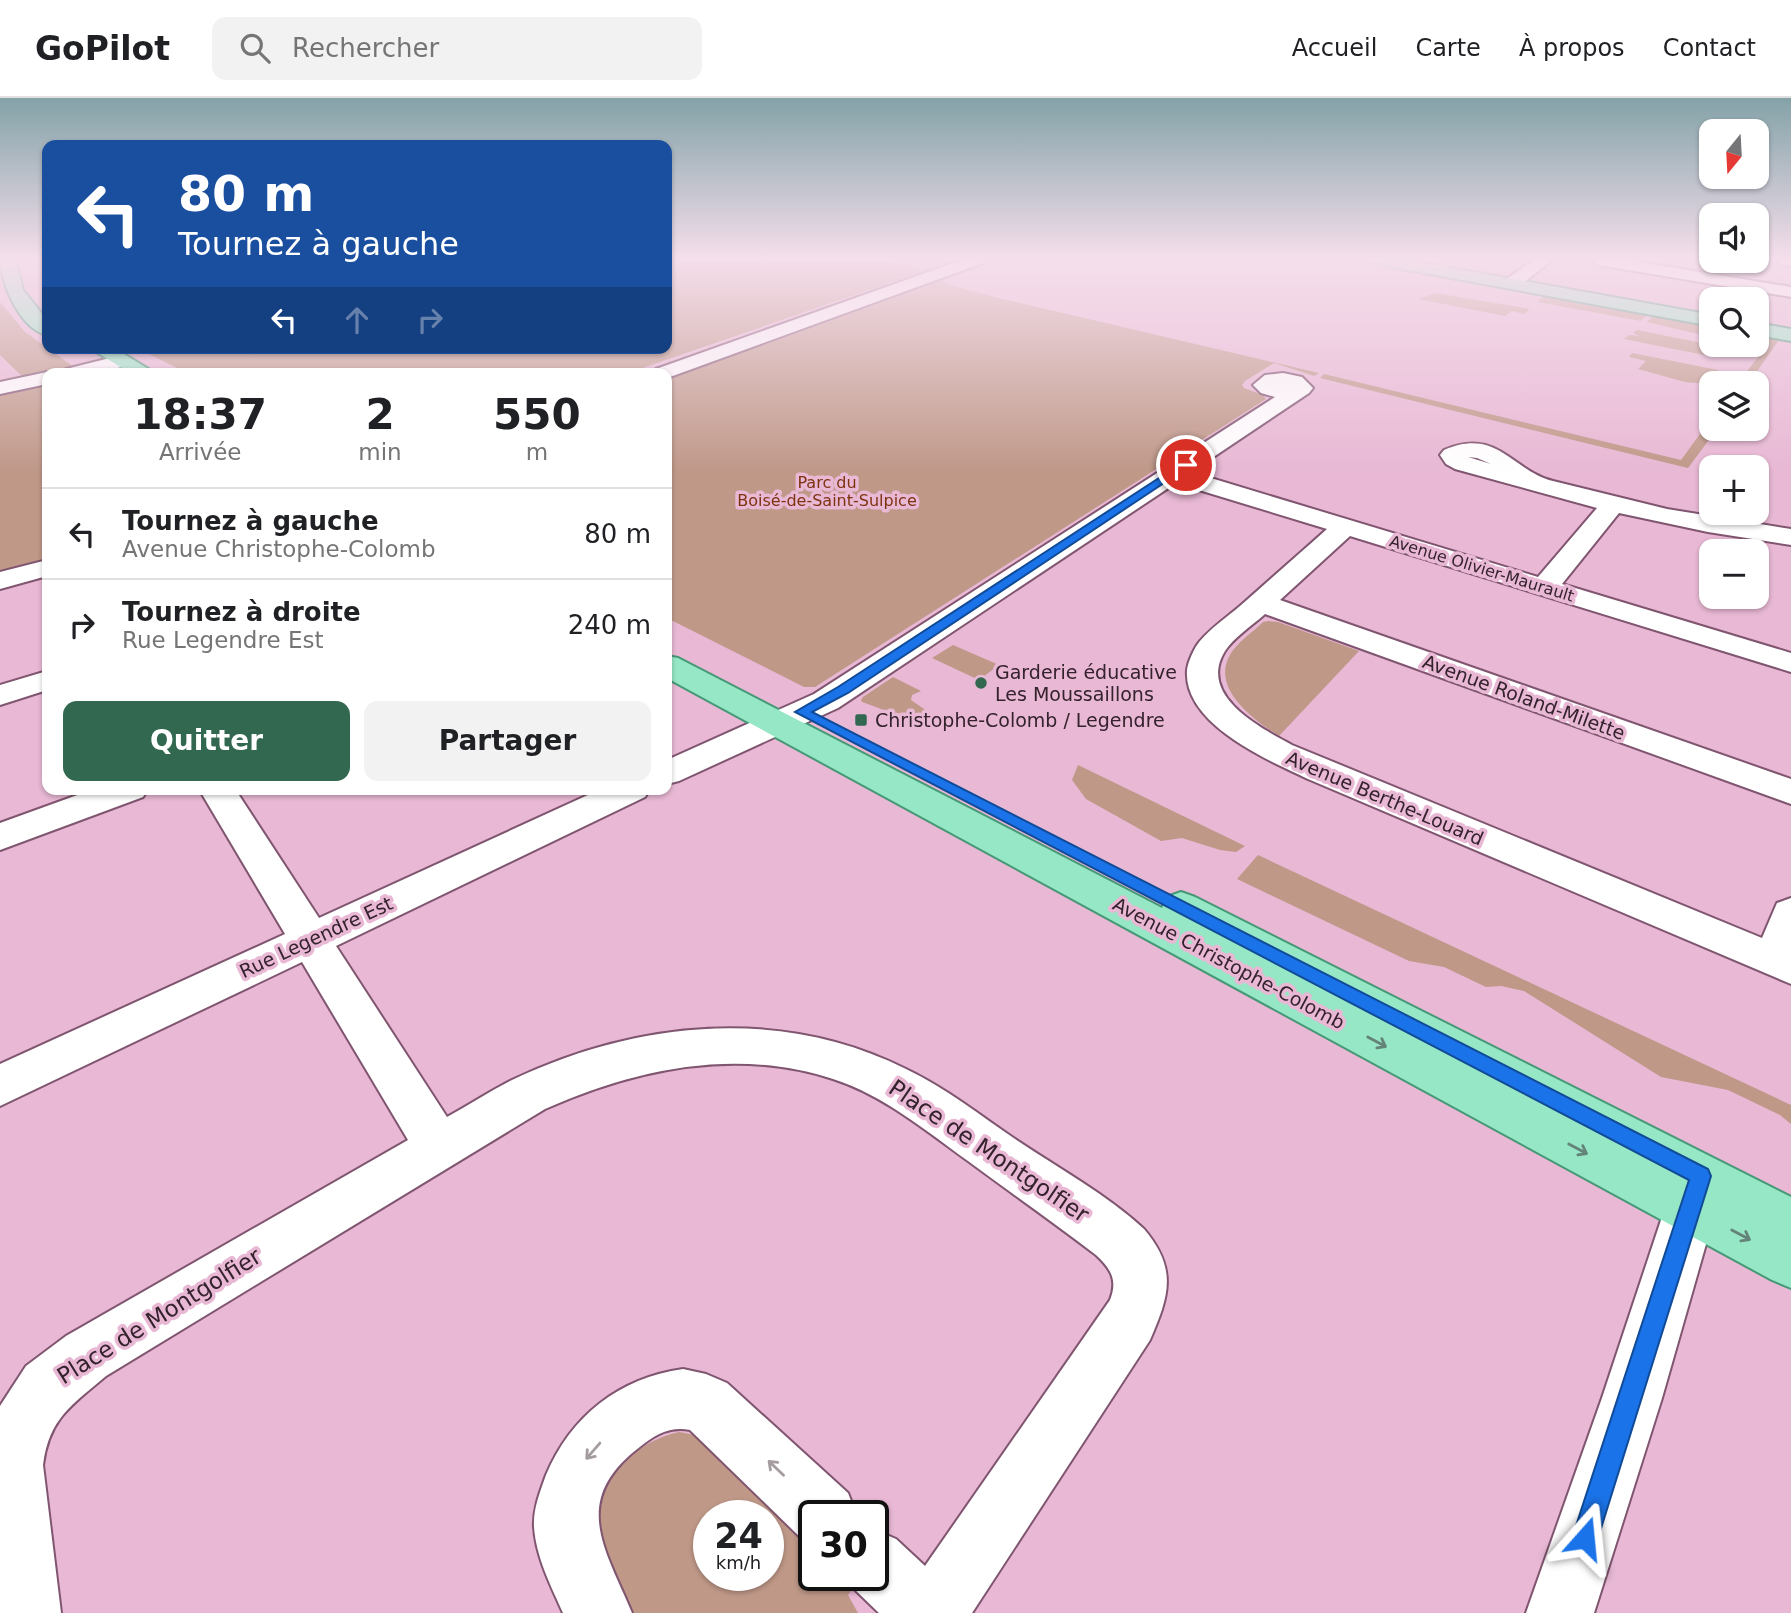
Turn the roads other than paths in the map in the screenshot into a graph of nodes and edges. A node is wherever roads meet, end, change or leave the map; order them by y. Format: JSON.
{"nodes":[{"id":1,"x":781,"y":331,"type":"edge"},
{"id":2,"x":1769,"y":331,"type":"edge"},
{"id":3,"x":1791,"y":335,"type":"edge"},
{"id":4,"x":88,"y":354,"type":"edge"},
{"id":5,"x":110,"y":362,"type":"edge"},
{"id":6,"x":90,"y":368,"type":"edge"},
{"id":7,"x":129,"y":368,"type":"edge"},
{"id":8,"x":672,"y":370,"type":"edge"},
{"id":9,"x":42,"y":379,"type":"edge"},
{"id":10,"x":0,"y":388,"type":"edge"},
{"id":11,"x":1292,"y":395,"type":"dead end"},
{"id":12,"x":1173,"y":474,"type":"junction"},
{"id":13,"x":1535,"y":483,"type":"dead end"},
{"id":14,"x":1613,"y":504,"type":"junction"},
{"id":15,"x":1346,"y":526,"type":"junction"},
{"id":16,"x":1732,"y":530,"type":"junction"},
{"id":17,"x":1791,"y":537,"type":"edge"},
{"id":18,"x":1791,"y":546,"type":"edge"},
{"id":19,"x":42,"y":569,"type":"edge"},
{"id":20,"x":0,"y":581,"type":"edge"},
{"id":21,"x":1544,"y":587,"type":"junction"},
{"id":22,"x":1258,"y":602,"type":"junction"},
{"id":23,"x":672,"y":646,"type":"edge"},
{"id":24,"x":1791,"y":663,"type":"edge"},
{"id":25,"x":672,"y":667,"type":"edge"},
{"id":26,"x":42,"y":682,"type":"edge"},
{"id":27,"x":0,"y":695,"type":"edge"},
{"id":28,"x":789,"y":718,"type":"junction"},
{"id":29,"x":672,"y":771,"type":"edge"},
{"id":30,"x":1791,"y":792,"type":"edge"},
{"id":31,"x":114,"y":795,"type":"edge"},
{"id":32,"x":222,"y":795,"type":"edge"},
{"id":33,"x":619,"y":795,"type":"edge"},
{"id":34,"x":0,"y":837,"type":"edge"},
{"id":35,"x":1791,"y":913,"type":"edge"},
{"id":36,"x":311,"y":940,"type":"junction"},
{"id":37,"x":1783,"y":964,"type":"edge"},
{"id":38,"x":0,"y":1086,"type":"edge"},
{"id":39,"x":439,"y":1147,"type":"junction"},
{"id":40,"x":1696,"y":1192,"type":"junction"},
{"id":41,"x":1791,"y":1224,"type":"edge"},
{"id":42,"x":1791,"y":1262,"type":"edge"},
{"id":43,"x":808,"y":1500,"type":"edge"},
{"id":44,"x":889,"y":1577,"type":"edge"},
{"id":45,"x":27,"y":1613,"type":"edge"},
{"id":46,"x":598,"y":1613,"type":"edge"},
{"id":47,"x":927,"y":1613,"type":"edge"},
{"id":48,"x":933,"y":1613,"type":"edge"},
{"id":49,"x":1560,"y":1613,"type":"edge"}],
"edges":[{"from":1,"to":8,"type":"street"},
{"from":2,"to":3,"type":"main road"},
{"from":4,"to":5,"type":"main road"},
{"from":5,"to":6,"type":"street"},
{"from":5,"to":7,"type":"main road"},
{"from":9,"to":10,"type":"street"},
{"from":11,"to":12,"type":"street"},
{"from":12,"to":15,"type":"street","name":"Avenue Olivier-Maurault"},
{"from":12,"to":28,"type":"street"},
{"from":13,"to":14,"type":"street"},
{"from":14,"to":16,"type":"street"},
{"from":14,"to":21,"type":"street"},
{"from":15,"to":21,"type":"street","name":"Avenue Olivier-Maurault"},
{"from":15,"to":22,"type":"street","name":"Avenue Berthe-Louard"},
{"from":16,"to":17,"type":"street"},
{"from":16,"to":18,"type":"street"},
{"from":19,"to":20,"type":"street"},
{"from":21,"to":24,"type":"street","name":"Avenue Olivier-Maurault"},
{"from":22,"to":30,"type":"street","name":"Avenue Roland-Milette"},
{"from":22,"to":37,"type":"street","name":"Avenue Berthe-Louard"},
{"from":23,"to":28,"type":"main road","name":"Avenue Christophe-Colomb"},
{"from":25,"to":28,"type":"main road","name":"Avenue Christophe-Colomb"},
{"from":26,"to":27,"type":"street"},
{"from":28,"to":29,"type":"street"},
{"from":28,"to":40,"type":"main road","name":"Avenue Christophe-Colomb"},
{"from":31,"to":34,"type":"street"},
{"from":32,"to":36,"type":"street"},
{"from":33,"to":36,"type":"street","name":"Rue Legendre Est"},
{"from":35,"to":37,"type":"street"},
{"from":36,"to":38,"type":"street","name":"Rue Legendre Est"},
{"from":36,"to":39,"type":"street"},
{"from":39,"to":45,"type":"street","name":"Place de Montgolfier"},
{"from":39,"to":48,"type":"street","name":"Place de Montgolfier"},
{"from":40,"to":41,"type":"main road","name":"Avenue Christophe-Colomb"},
{"from":40,"to":42,"type":"main road","name":"Avenue Christophe-Colomb","one_way":true},
{"from":40,"to":49,"type":"street"},
{"from":43,"to":46,"type":"street","one_way":true},
{"from":44,"to":47,"type":"street"}]}
